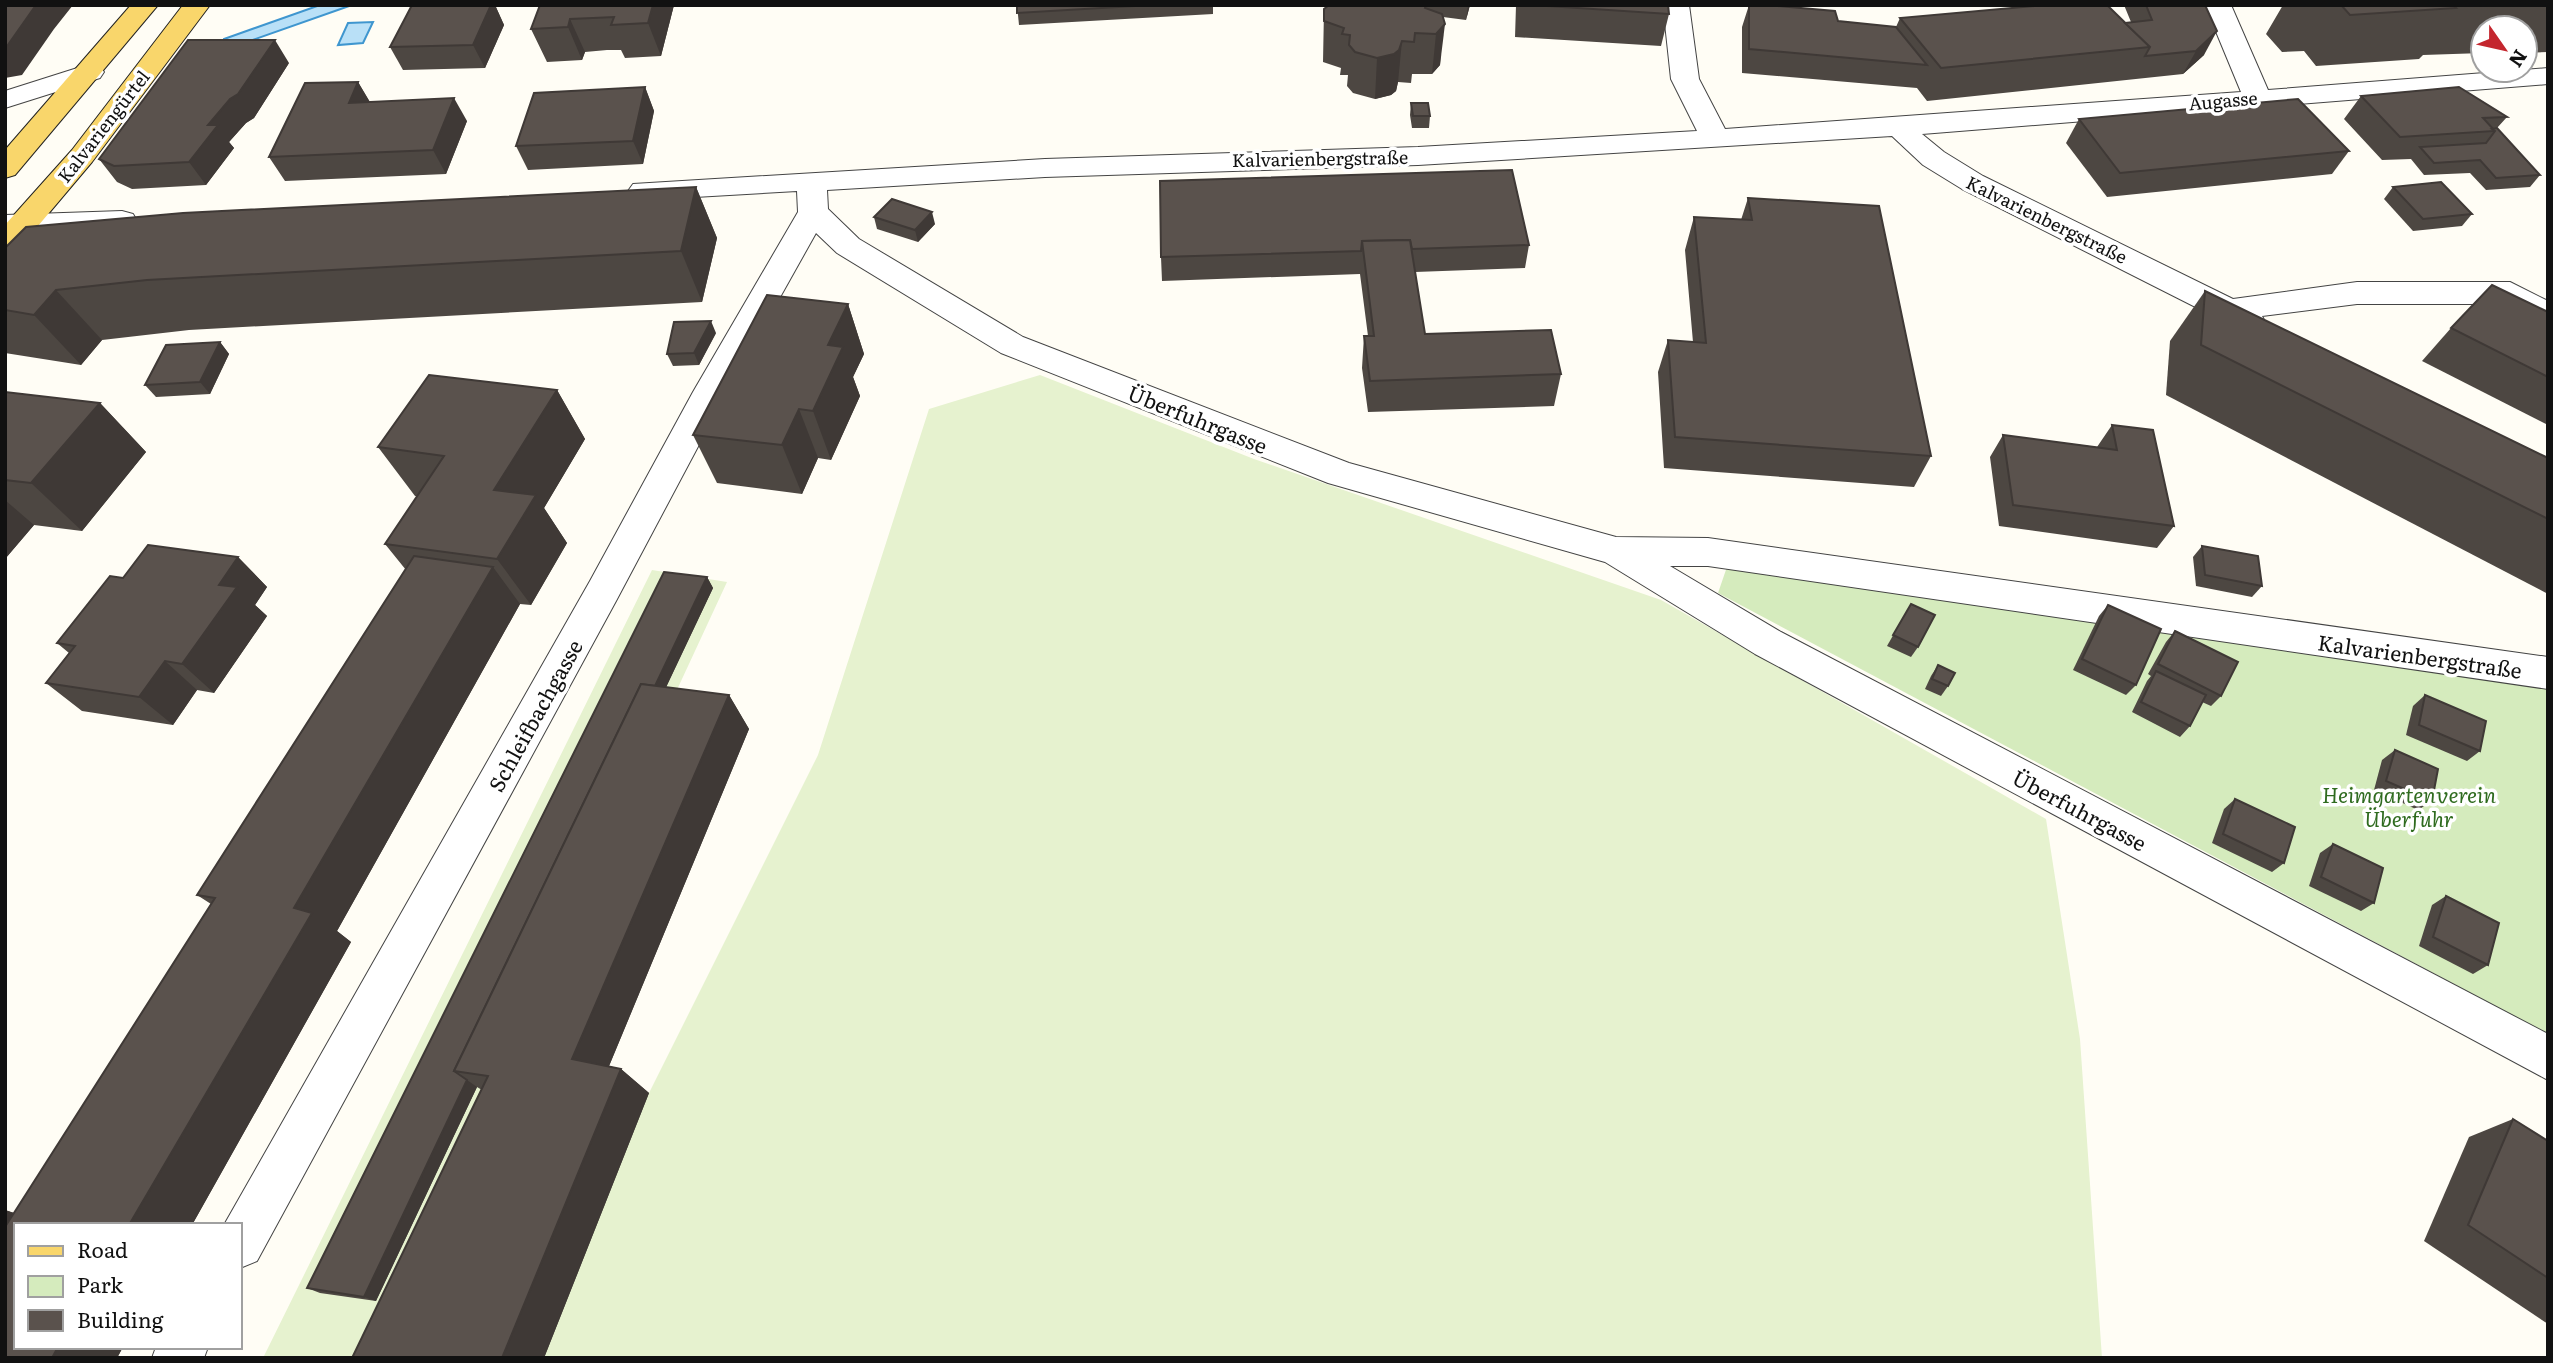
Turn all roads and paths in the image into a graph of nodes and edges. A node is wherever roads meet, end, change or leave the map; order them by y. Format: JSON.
{"nodes":[{"id":1,"x":145,"y":5,"type":"edge"},
{"id":2,"x":197,"y":5,"type":"edge"},
{"id":3,"x":1676,"y":5,"type":"edge"},
{"id":4,"x":2218,"y":5,"type":"edge"},
{"id":5,"x":90,"y":72,"type":"junction"},
{"id":6,"x":2548,"y":76,"type":"edge"},
{"id":7,"x":2257,"y":97,"type":"junction"},
{"id":8,"x":5,"y":100,"type":"edge"},
{"id":9,"x":1899,"y":127,"type":"junction"},
{"id":10,"x":1715,"y":138,"type":"junction"},
{"id":11,"x":5,"y":169,"type":"edge"},
{"id":12,"x":609,"y":193,"type":"edge"},
{"id":13,"x":813,"y":197,"type":"junction"},
{"id":14,"x":155,"y":219,"type":"edge"},
{"id":15,"x":11,"y":232,"type":"edge"},
{"id":16,"x":2229,"y":310,"type":"junction"},
{"id":17,"x":2548,"y":315,"type":"edge"},
{"id":18,"x":2275,"y":334,"type":"edge"},
{"id":19,"x":1616,"y":551,"type":"junction"},
{"id":20,"x":2250,"y":629,"type":"joint"},
{"id":21,"x":2548,"y":673,"type":"edge"},
{"id":22,"x":2548,"y":1058,"type":"edge"},
{"id":23,"x":242,"y":1240,"type":"edge"}],
"edges":[{"from":1,"to":5,"type":"main road"},
{"from":2,"to":15,"type":"main road","name":"Kalvariengürtel"},
{"from":3,"to":10,"type":"street"},
{"from":4,"to":7,"type":"street"},
{"from":5,"to":8,"type":"street"},
{"from":5,"to":11,"type":"main road"},
{"from":6,"to":7,"type":"street","name":"Augasse"},
{"from":7,"to":9,"type":"street","name":"Augasse"},
{"from":9,"to":10,"type":"street","name":"Kalvarienbergstraße"},
{"from":9,"to":16,"type":"street","name":"Kalvarienbergstraße"},
{"from":10,"to":13,"type":"street","name":"Kalvarienbergstraße"},
{"from":12,"to":13,"type":"street","name":"Kalvarienbergstraße"},
{"from":13,"to":19,"type":"street","name":"Überfuhrgasse"},
{"from":13,"to":23,"type":"street","name":"Schleifbachgasse"},
{"from":14,"to":15,"type":"street"},
{"from":16,"to":17,"type":"street"},
{"from":16,"to":18,"type":"street","name":"Kalvarienbergstraße"},
{"from":19,"to":20,"type":"street","name":"Überfuhrgasse"},
{"from":19,"to":22,"type":"street","name":"Überfuhrgasse"},
{"from":20,"to":21,"type":"street","name":"Kalvarienbergstraße"}]}
